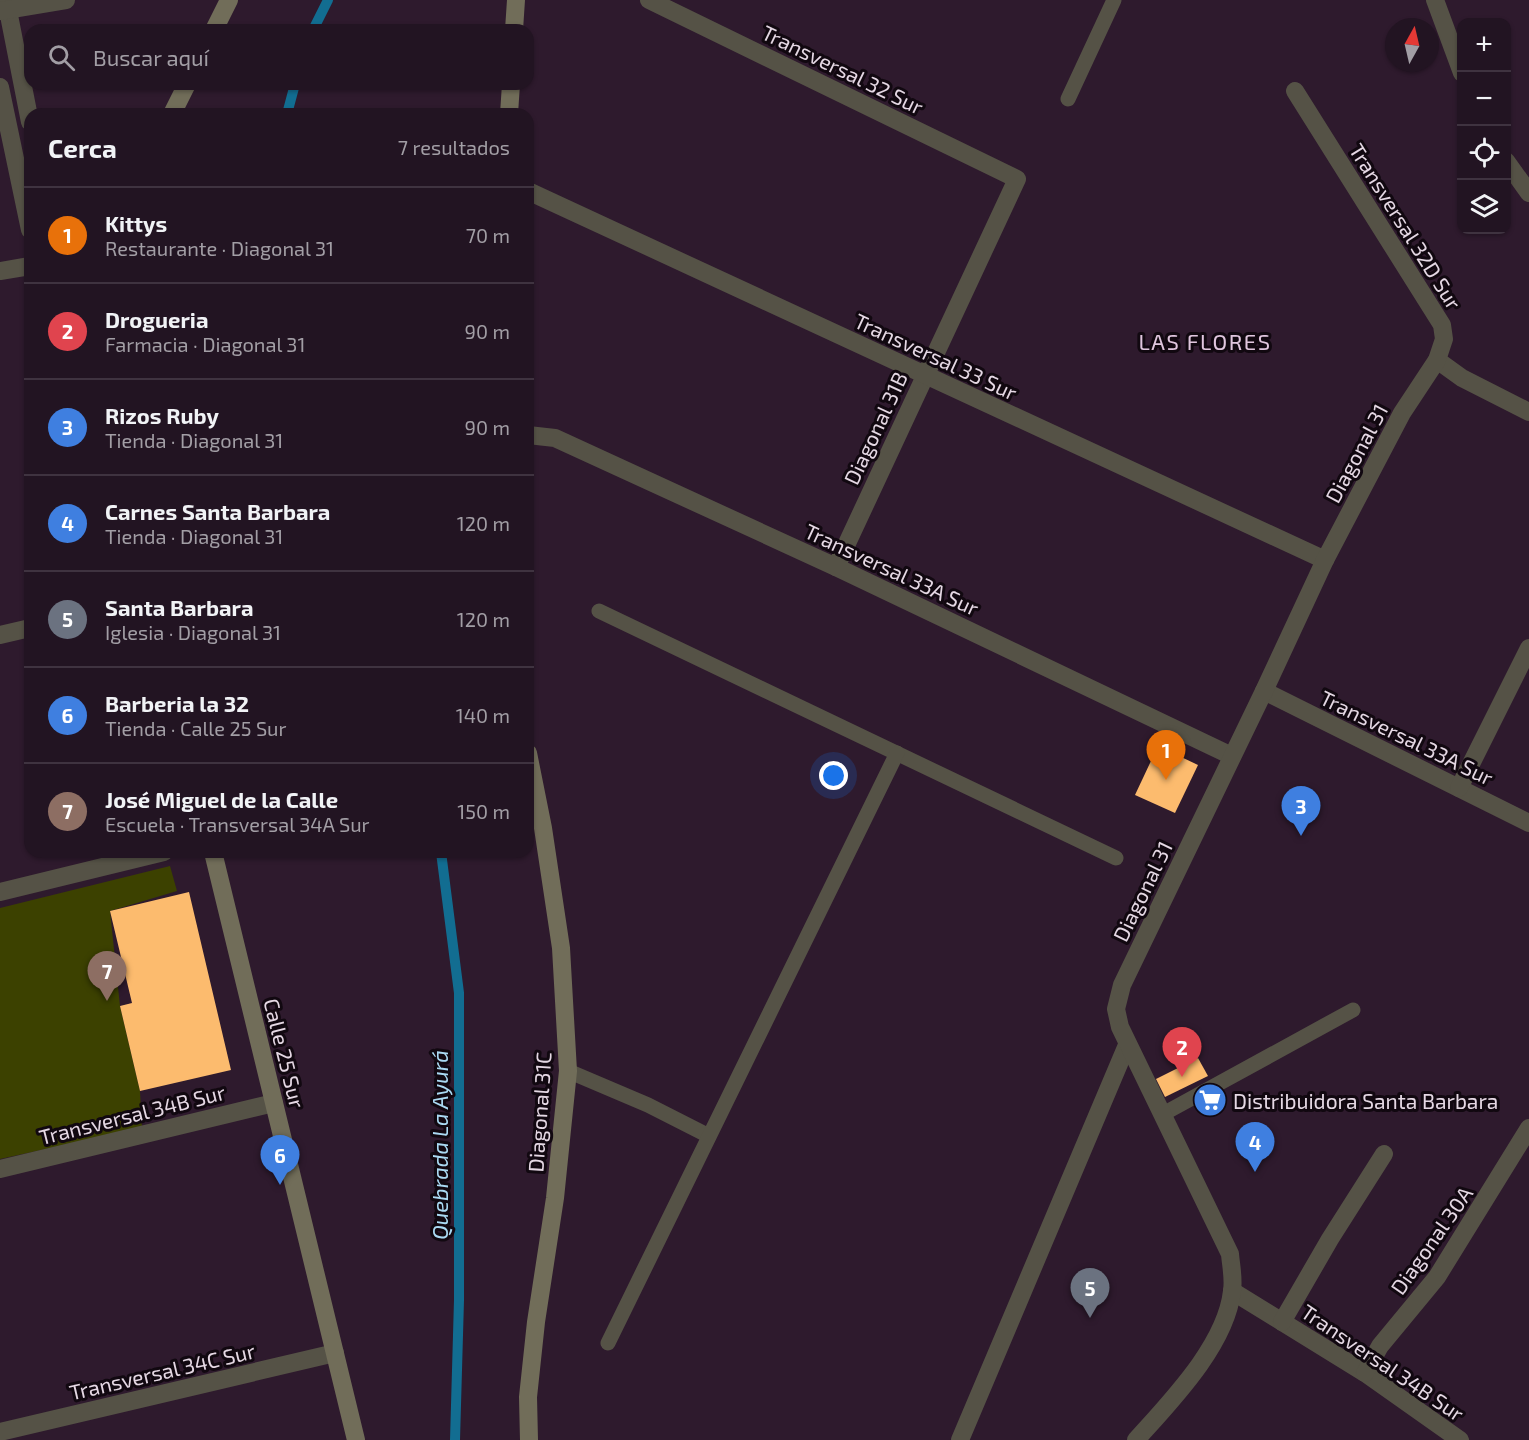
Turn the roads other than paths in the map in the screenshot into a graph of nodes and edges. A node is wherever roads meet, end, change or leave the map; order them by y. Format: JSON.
{"nodes":[{"id":1,"x":66,"y":0,"type":"edge"},
{"id":2,"x":229,"y":0,"type":"edge"},
{"id":3,"x":516,"y":0,"type":"edge"},
{"id":4,"x":648,"y":0,"type":"edge"},
{"id":5,"x":1114,"y":0,"type":"edge"},
{"id":6,"x":1435,"y":0,"type":"edge"},
{"id":7,"x":4,"y":7,"type":"edge"},
{"id":8,"x":217,"y":24,"type":"edge"},
{"id":9,"x":514,"y":24,"type":"edge"},
{"id":10,"x":1461,"y":72,"type":"edge"},
{"id":11,"x":0,"y":87,"type":"edge"},
{"id":12,"x":184,"y":90,"type":"edge"},
{"id":13,"x":511,"y":90,"type":"edge"},
{"id":14,"x":1295,"y":91,"type":"dead end"},
{"id":15,"x":1068,"y":99,"type":"dead end"},
{"id":16,"x":27,"y":108,"type":"edge"},
{"id":17,"x":175,"y":108,"type":"edge"},
{"id":18,"x":509,"y":108,"type":"edge"},
{"id":19,"x":1511,"y":167,"type":"edge"},
{"id":20,"x":1017,"y":179,"type":"joint"},
{"id":21,"x":1529,"y":193,"type":"edge"},
{"id":22,"x":534,"y":194,"type":"edge"},
{"id":23,"x":24,"y":201,"type":"edge"},
{"id":24,"x":24,"y":267,"type":"edge"},
{"id":25,"x":0,"y":271,"type":"edge"},
{"id":26,"x":1437,"y":360,"type":"junction"},
{"id":27,"x":924,"y":375,"type":"junction"},
{"id":28,"x":1529,"y":412,"type":"edge"},
{"id":29,"x":534,"y":436,"type":"edge"},
{"id":30,"x":1325,"y":560,"type":"junction"},
{"id":31,"x":836,"y":567,"type":"junction"},
{"id":32,"x":599,"y":611,"type":"dead end"},
{"id":33,"x":24,"y":629,"type":"edge"},
{"id":34,"x":0,"y":635,"type":"edge"},
{"id":35,"x":1529,"y":648,"type":"edge"},
{"id":36,"x":1264,"y":691,"type":"junction"},
{"id":37,"x":897,"y":753,"type":"junction"},
{"id":38,"x":1232,"y":756,"type":"junction"},
{"id":39,"x":534,"y":783,"type":"edge"},
{"id":40,"x":1459,"y":788,"type":"junction"},
{"id":41,"x":1529,"y":823,"type":"edge"},
{"id":42,"x":139,"y":858,"type":"edge"},
{"id":43,"x":214,"y":858,"type":"edge"},
{"id":44,"x":1116,"y":858,"type":"dead end"},
{"id":45,"x":0,"y":892,"type":"edge"},
{"id":46,"x":1353,"y":1010,"type":"dead end"},
{"id":47,"x":1126,"y":1045,"type":"junction"},
{"id":48,"x":568,"y":1071,"type":"junction"},
{"id":49,"x":274,"y":1103,"type":"junction"},
{"id":50,"x":1162,"y":1114,"type":"junction"},
{"id":51,"x":1529,"y":1128,"type":"edge"},
{"id":52,"x":709,"y":1136,"type":"junction"},
{"id":53,"x":1384,"y":1154,"type":"dead end"},
{"id":54,"x":0,"y":1169,"type":"edge"},
{"id":55,"x":1232,"y":1291,"type":"junction"},
{"id":56,"x":1282,"y":1322,"type":"junction"},
{"id":57,"x":608,"y":1343,"type":"dead end"},
{"id":58,"x":335,"y":1353,"type":"junction"},
{"id":59,"x":1365,"y":1373,"type":"junction"},
{"id":60,"x":0,"y":1432,"type":"edge"},
{"id":61,"x":357,"y":1440,"type":"edge"},
{"id":62,"x":529,"y":1440,"type":"edge"},
{"id":63,"x":960,"y":1440,"type":"edge"},
{"id":64,"x":1136,"y":1440,"type":"edge"},
{"id":65,"x":1460,"y":1440,"type":"edge"}],
"edges":[{"from":1,"to":7,"type":"street"},
{"from":2,"to":8,"type":"main road"},
{"from":3,"to":9,"type":"main road"},
{"from":4,"to":20,"type":"street","name":"Transversal 32 Sur"},
{"from":5,"to":15,"type":"lane"},
{"from":6,"to":10,"type":"street"},
{"from":7,"to":16,"type":"street"},
{"from":11,"to":23,"type":"street"},
{"from":12,"to":17,"type":"main road"},
{"from":13,"to":18,"type":"main road"},
{"from":14,"to":26,"type":"street","name":"Transversal 32D Sur"},
{"from":19,"to":21,"type":"street"},
{"from":20,"to":27,"type":"street","name":"Diagonal 31B"},
{"from":22,"to":27,"type":"street","name":"Transversal 33 Sur"},
{"from":24,"to":25,"type":"street"},
{"from":26,"to":28,"type":"street"},
{"from":26,"to":30,"type":"street","name":"Diagonal 31"},
{"from":27,"to":30,"type":"street","name":"Transversal 33 Sur"},
{"from":27,"to":31,"type":"street","name":"Diagonal 31B"},
{"from":29,"to":31,"type":"street","name":"Transversal 33A Sur"},
{"from":30,"to":36,"type":"street","name":"Diagonal 31"},
{"from":31,"to":38,"type":"street","name":"Transversal 33A Sur"},
{"from":32,"to":37,"type":"lane"},
{"from":33,"to":34,"type":"street"},
{"from":35,"to":40,"type":"street"},
{"from":36,"to":38,"type":"street","name":"Diagonal 31"},
{"from":36,"to":40,"type":"street","name":"Transversal 33A Sur"},
{"from":37,"to":44,"type":"lane"},
{"from":37,"to":52,"type":"lane"},
{"from":38,"to":47,"type":"street","name":"Diagonal 31"},
{"from":39,"to":48,"type":"main road","name":"Diagonal 31C"},
{"from":40,"to":41,"type":"street","name":"Transversal 33A Sur"},
{"from":42,"to":45,"type":"street"},
{"from":43,"to":49,"type":"main road","name":"Calle 25 Sur"},
{"from":46,"to":50,"type":"lane"},
{"from":47,"to":50,"type":"street","name":"Diagonal 31"},
{"from":47,"to":63,"type":"street"},
{"from":48,"to":52,"type":"lane"},
{"from":48,"to":62,"type":"main road","name":"Diagonal 31C"},
{"from":49,"to":54,"type":"street","name":"Transversal 34B Sur"},
{"from":49,"to":58,"type":"main road","name":"Calle 25 Sur"},
{"from":50,"to":55,"type":"street","name":"Diagonal 31"},
{"from":51,"to":59,"type":"street","name":"Diagonal 30A"},
{"from":52,"to":57,"type":"lane"},
{"from":53,"to":56,"type":"street","name":"Transversal 34B Sur"},
{"from":55,"to":56,"type":"street","name":"Transversal 34B Sur"},
{"from":55,"to":64,"type":"street","name":"Diagonal 31"},
{"from":56,"to":59,"type":"street","name":"Transversal 34B Sur"},
{"from":58,"to":60,"type":"street","name":"Transversal 34C Sur"},
{"from":58,"to":61,"type":"main road","name":"Calle 25 Sur"},
{"from":59,"to":65,"type":"street","name":"Transversal 34B Sur"}]}
